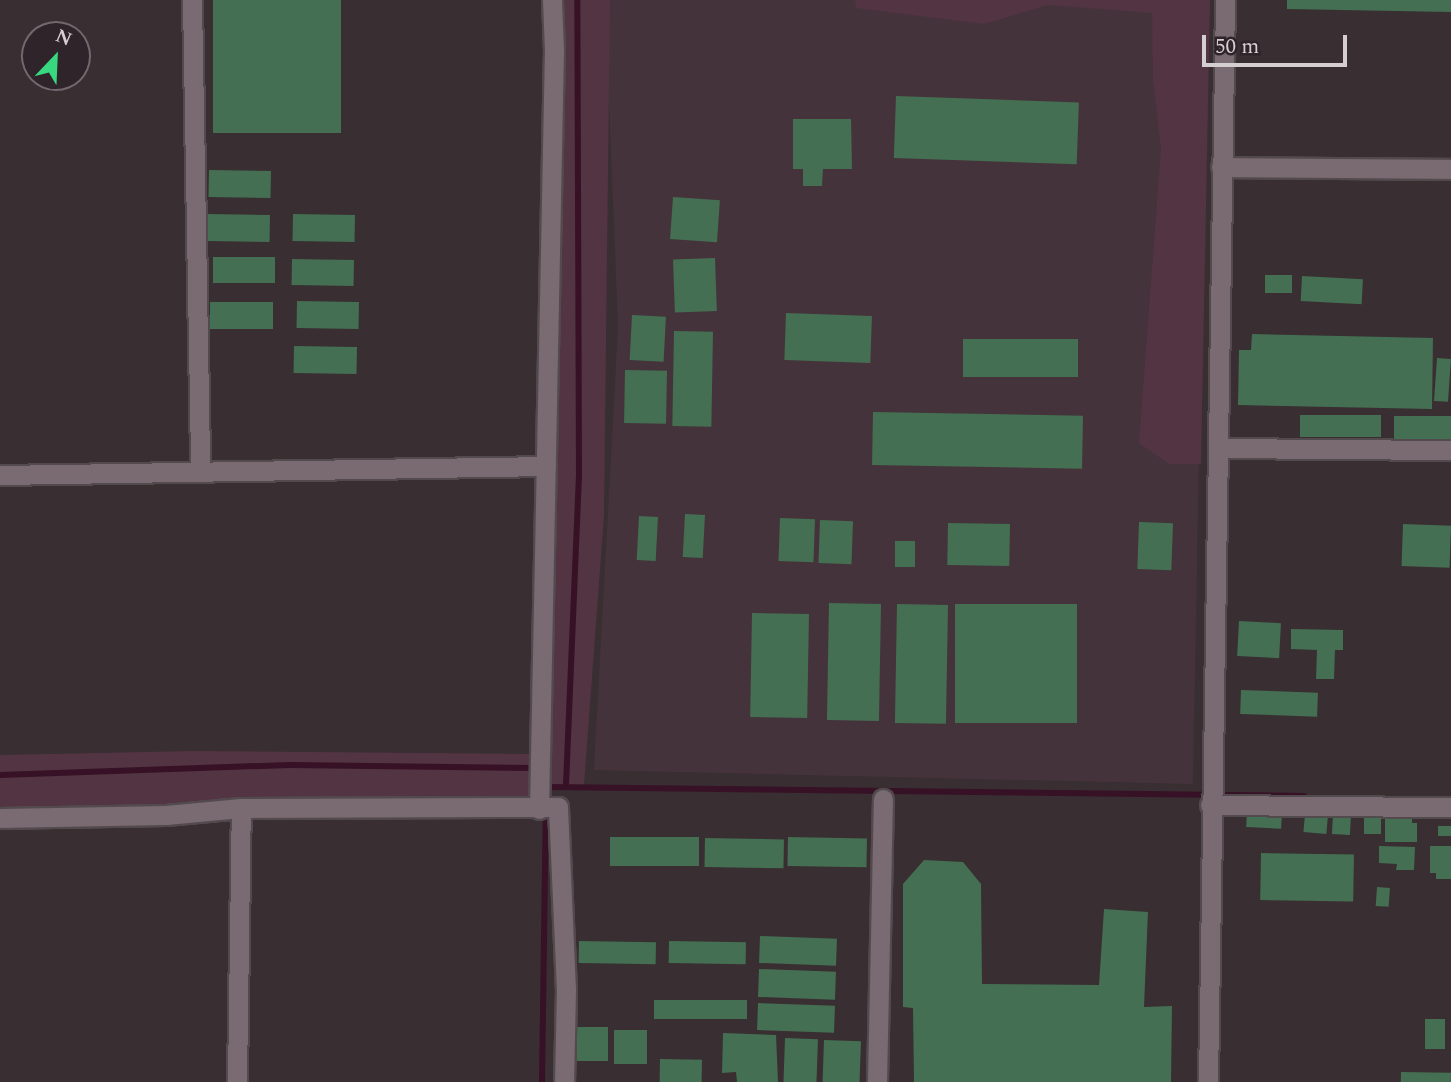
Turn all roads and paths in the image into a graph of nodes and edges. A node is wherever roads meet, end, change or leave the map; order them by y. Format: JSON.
{"nodes":[{"id":1,"x":192,"y":0,"type":"edge"},
{"id":2,"x":552,"y":0,"type":"edge"},
{"id":3,"x":1225,"y":0,"type":"edge"},
{"id":4,"x":1221,"y":167,"type":"junction"},
{"id":5,"x":1451,"y":169,"type":"edge"},
{"id":6,"x":1218,"y":448,"type":"junction"},
{"id":7,"x":1451,"y":450,"type":"edge"},
{"id":8,"x":546,"y":466,"type":"junction"},
{"id":9,"x":200,"y":471,"type":"junction"},
{"id":10,"x":0,"y":475,"type":"edge"},
{"id":11,"x":883,"y":799,"type":"dead end"},
{"id":12,"x":1210,"y":805,"type":"junction"},
{"id":13,"x":1451,"y":807,"type":"edge"},
{"id":14,"x":241,"y":808,"type":"junction"},
{"id":15,"x":539,"y":809,"type":"junction"},
{"id":16,"x":0,"y":818,"type":"edge"},
{"id":17,"x":237,"y":1082,"type":"edge"},
{"id":18,"x":564,"y":1082,"type":"edge"},
{"id":19,"x":877,"y":1082,"type":"edge"},
{"id":20,"x":1208,"y":1082,"type":"edge"}],
"edges":[{"from":1,"to":9,"type":"street"},
{"from":2,"to":8,"type":"street"},
{"from":3,"to":4,"type":"street"},
{"from":4,"to":5,"type":"street"},
{"from":4,"to":6,"type":"street"},
{"from":6,"to":7,"type":"street"},
{"from":6,"to":12,"type":"street"},
{"from":8,"to":9,"type":"street"},
{"from":8,"to":15,"type":"street"},
{"from":9,"to":10,"type":"street"},
{"from":11,"to":19,"type":"street"},
{"from":12,"to":13,"type":"street"},
{"from":12,"to":20,"type":"street"},
{"from":14,"to":15,"type":"street"},
{"from":14,"to":16,"type":"street"},
{"from":14,"to":17,"type":"street"},
{"from":15,"to":18,"type":"street"}]}
